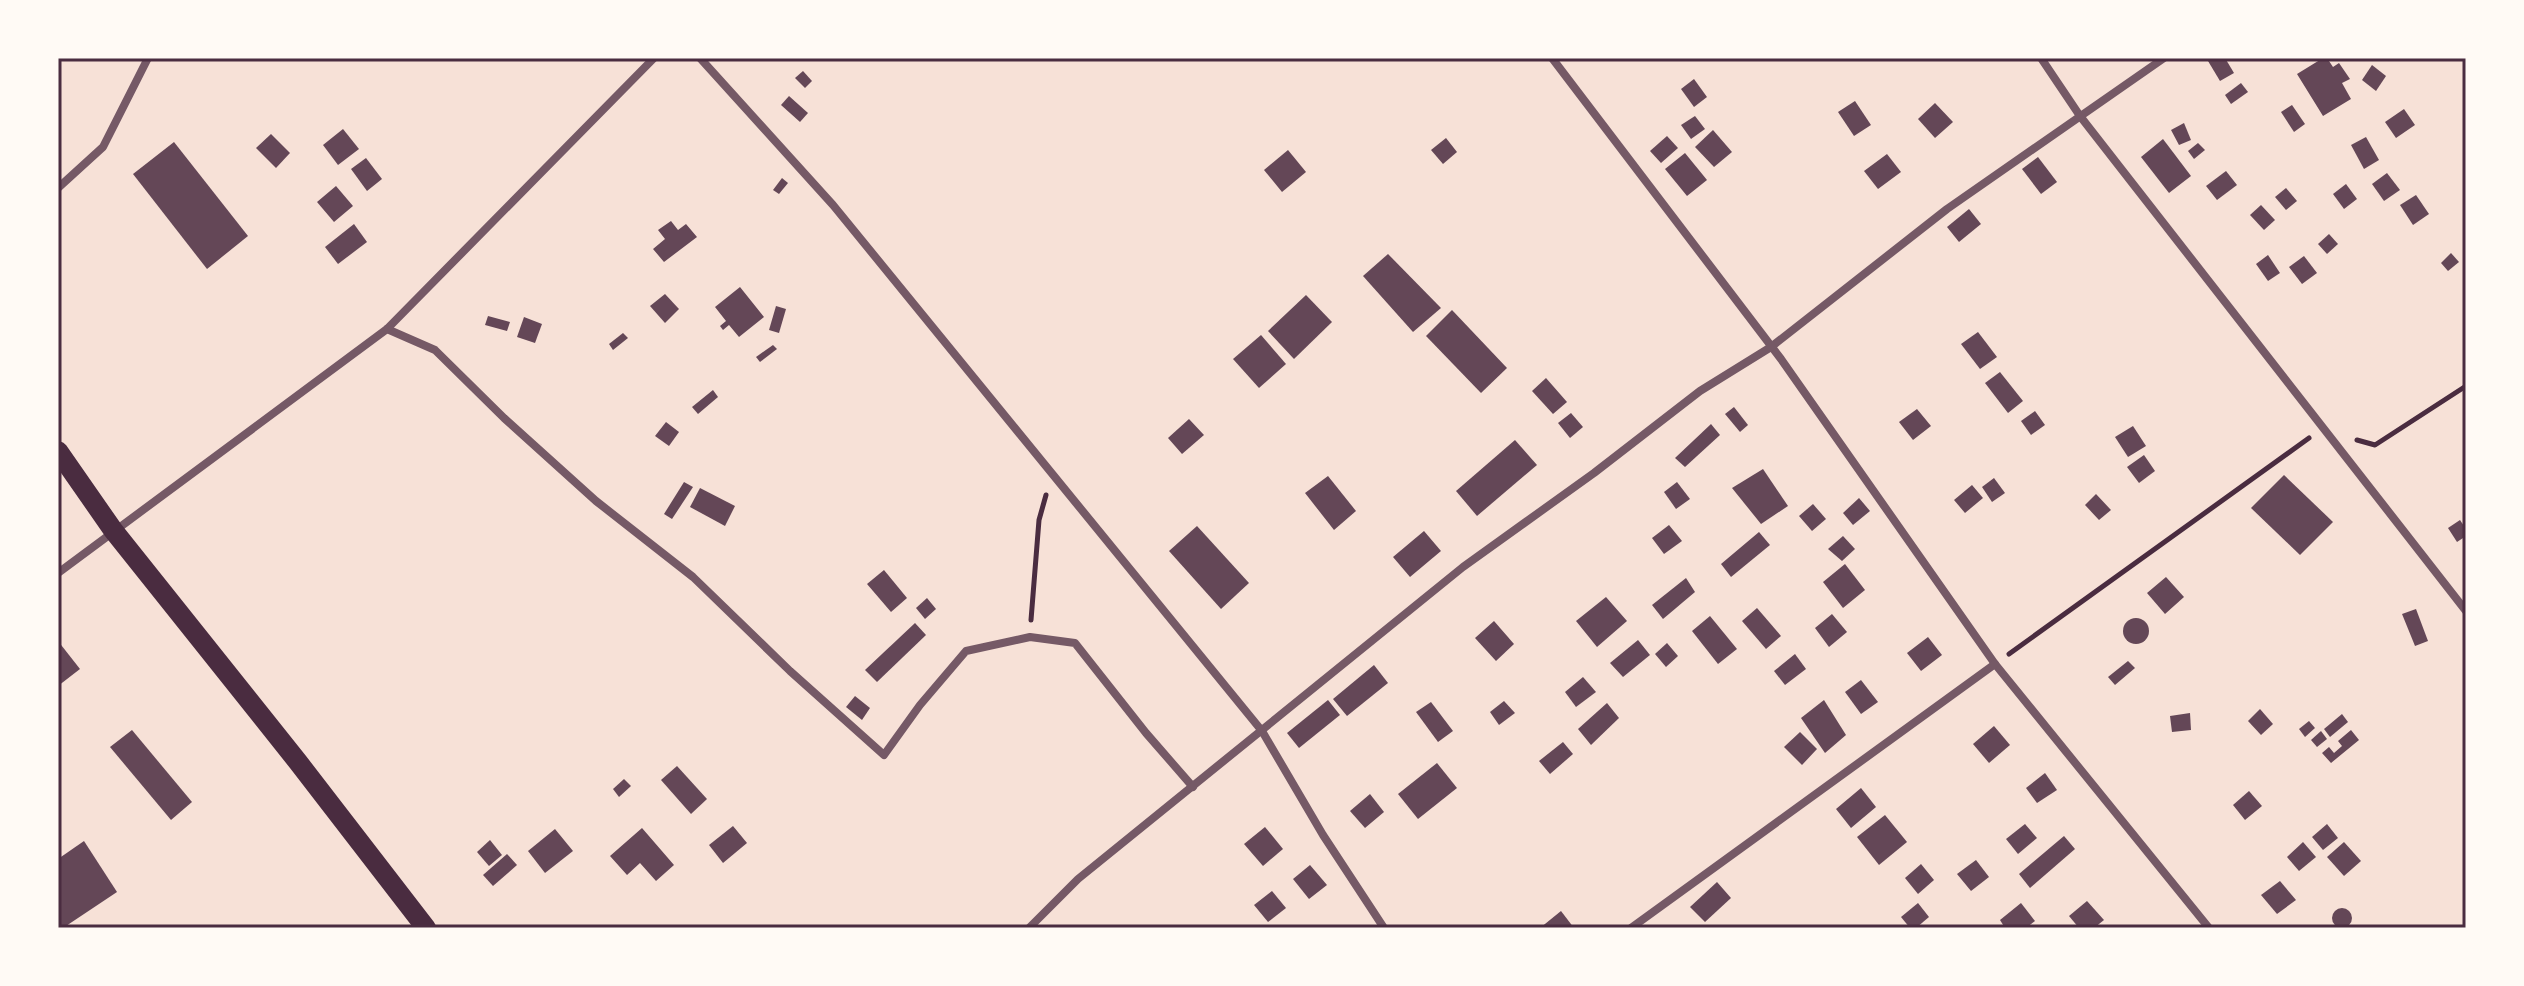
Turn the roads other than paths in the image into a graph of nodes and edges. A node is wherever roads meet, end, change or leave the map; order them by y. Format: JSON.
{"nodes":[{"id":1,"x":148,"y":58,"type":"edge"},
{"id":2,"x":654,"y":58,"type":"edge"},
{"id":3,"x":700,"y":58,"type":"edge"},
{"id":4,"x":1552,"y":58,"type":"edge"},
{"id":5,"x":2041,"y":58,"type":"edge"},
{"id":6,"x":2164,"y":58,"type":"edge"},
{"id":7,"x":2080,"y":116,"type":"junction"},
{"id":8,"x":58,"y":188,"type":"edge"},
{"id":9,"x":387,"y":329,"type":"junction"},
{"id":10,"x":1771,"y":347,"type":"junction"},
{"id":11,"x":58,"y":451,"type":"edge"},
{"id":12,"x":113,"y":530,"type":"junction"},
{"id":13,"x":58,"y":573,"type":"edge"},
{"id":14,"x":2466,"y":611,"type":"edge"},
{"id":15,"x":1995,"y":664,"type":"junction"},
{"id":16,"x":1262,"y":731,"type":"junction"},
{"id":17,"x":1193,"y":787,"type":"junction"},
{"id":18,"x":426,"y":928,"type":"edge"},
{"id":19,"x":1029,"y":928,"type":"edge"},
{"id":20,"x":1384,"y":928,"type":"edge"},
{"id":21,"x":1631,"y":928,"type":"edge"},
{"id":22,"x":2209,"y":928,"type":"edge"}],
"edges":[{"from":1,"to":8,"type":"street"},
{"from":2,"to":9,"type":"street"},
{"from":3,"to":16,"type":"street"},
{"from":4,"to":10,"type":"street"},
{"from":5,"to":7,"type":"street"},
{"from":6,"to":7,"type":"street"},
{"from":7,"to":10,"type":"street"},
{"from":7,"to":14,"type":"street"},
{"from":9,"to":12,"type":"street"},
{"from":9,"to":17,"type":"street"},
{"from":10,"to":15,"type":"street"},
{"from":10,"to":16,"type":"street"},
{"from":11,"to":12,"type":"main road"},
{"from":12,"to":13,"type":"street"},
{"from":12,"to":18,"type":"main road"},
{"from":15,"to":21,"type":"street"},
{"from":15,"to":22,"type":"street"},
{"from":16,"to":17,"type":"street"},
{"from":16,"to":20,"type":"street"},
{"from":17,"to":19,"type":"street"}]}
